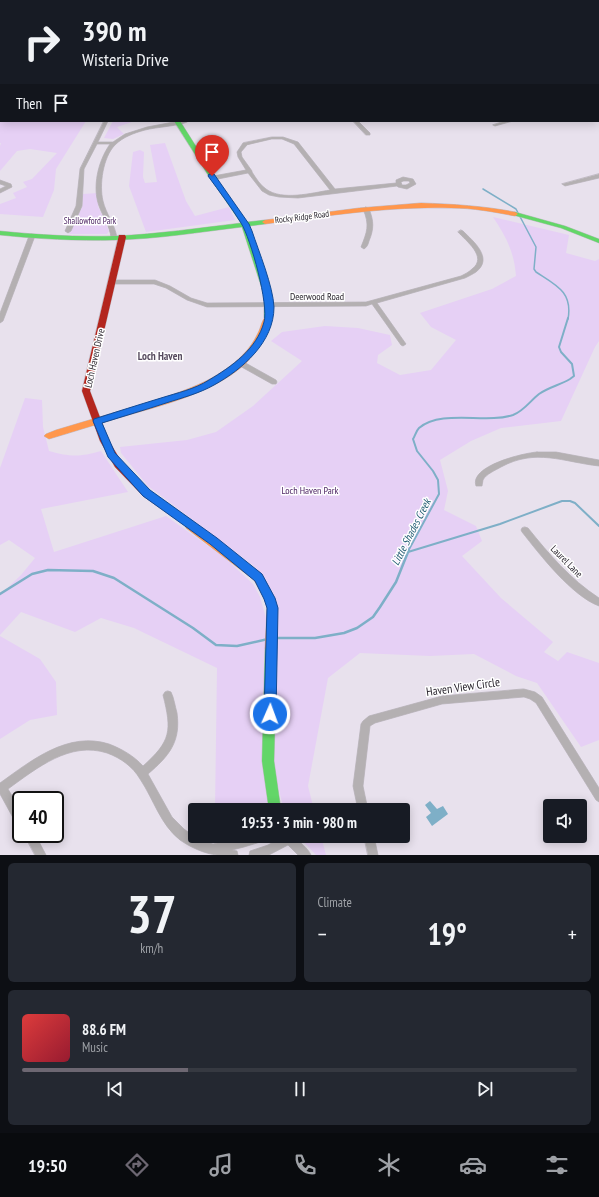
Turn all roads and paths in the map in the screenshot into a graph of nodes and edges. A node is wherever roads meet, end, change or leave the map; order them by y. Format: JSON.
{"nodes":[{"id":1,"x":106,"y":122,"type":"edge"},
{"id":2,"x":181,"y":122,"type":"edge"},
{"id":3,"x":356,"y":122,"type":"edge"},
{"id":4,"x":507,"y":122,"type":"edge"},
{"id":5,"x":495,"y":125,"type":"dead end"},
{"id":6,"x":368,"y":134,"type":"dead end"},
{"id":7,"x":95,"y":143,"type":"junction"},
{"id":8,"x":113,"y":143,"type":"junction"},
{"id":9,"x":249,"y":169,"type":"junction"},
{"id":10,"x":599,"y":176,"type":"edge"},
{"id":11,"x":213,"y":177,"type":"junction"},
{"id":12,"x":0,"y":182,"type":"edge"},
{"id":13,"x":398,"y":184,"type":"dead end"},
{"id":14,"x":565,"y":184,"type":"dead end"},
{"id":15,"x":0,"y":191,"type":"edge"},
{"id":16,"x":334,"y":191,"type":"junction"},
{"id":17,"x":366,"y":209,"type":"junction"},
{"id":18,"x":245,"y":224,"type":"junction"},
{"id":19,"x":68,"y":231,"type":"dead end"},
{"id":20,"x":461,"y":232,"type":"dead end"},
{"id":21,"x":0,"y":233,"type":"edge"},
{"id":22,"x":32,"y":236,"type":"junction"},
{"id":23,"x":118,"y":237,"type":"junction"},
{"id":24,"x":599,"y":241,"type":"edge"},
{"id":25,"x":364,"y":247,"type":"dead end"},
{"id":26,"x":112,"y":282,"type":"junction"},
{"id":27,"x":374,"y":303,"type":"junction"},
{"id":28,"x":270,"y":306,"type":"junction"},
{"id":29,"x":2,"y":308,"type":"edge"},
{"id":30,"x":0,"y":321,"type":"edge"},
{"id":31,"x":403,"y":344,"type":"dead end"},
{"id":32,"x":240,"y":363,"type":"junction"},
{"id":33,"x":274,"y":382,"type":"dead end"},
{"id":34,"x":97,"y":421,"type":"junction"},
{"id":35,"x":49,"y":436,"type":"dead end"},
{"id":36,"x":599,"y":463,"type":"edge"},
{"id":37,"x":479,"y":484,"type":"dead end"},
{"id":38,"x":525,"y":530,"type":"dead end"},
{"id":39,"x":599,"y":602,"type":"edge"},
{"id":40,"x":168,"y":695,"type":"dead end"},
{"id":41,"x":142,"y":773,"type":"junction"},
{"id":42,"x":1,"y":789,"type":"edge"},
{"id":43,"x":599,"y":797,"type":"edge"},
{"id":44,"x":273,"y":803,"type":"edge"},
{"id":45,"x":362,"y":803,"type":"edge"},
{"id":46,"x":12,"y":807,"type":"edge"},
{"id":47,"x":34,"y":843,"type":"edge"},
{"id":48,"x":240,"y":843,"type":"edge"},
{"id":49,"x":280,"y":843,"type":"edge"},
{"id":50,"x":294,"y":843,"type":"edge"},
{"id":51,"x":370,"y":843,"type":"edge"},
{"id":52,"x":213,"y":849,"type":"junction"},
{"id":53,"x":41,"y":855,"type":"edge"},
{"id":54,"x":233,"y":855,"type":"edge"},
{"id":55,"x":254,"y":855,"type":"edge"},
{"id":56,"x":306,"y":855,"type":"edge"},
{"id":57,"x":373,"y":855,"type":"edge"}],
"edges":[{"from":1,"to":7,"type":"street"},
{"from":2,"to":8,"type":"street"},
{"from":2,"to":11,"type":"street"},
{"from":3,"to":6,"type":"street"},
{"from":4,"to":5,"type":"street"},
{"from":7,"to":8,"type":"street"},
{"from":7,"to":19,"type":"street"},
{"from":8,"to":23,"type":"street"},
{"from":9,"to":11,"type":"street"},
{"from":9,"to":16,"type":"street"},
{"from":9,"to":16,"type":"street"},
{"from":10,"to":14,"type":"street"},
{"from":11,"to":18,"type":"street"},
{"from":12,"to":15,"type":"street"},
{"from":13,"to":16,"type":"street"},
{"from":17,"to":18,"type":"street","name":"Rocky Ridge Road"},
{"from":17,"to":24,"type":"street","name":"Rocky Ridge Road"},
{"from":17,"to":25,"type":"street"},
{"from":18,"to":23,"type":"street","name":"Rocky Ridge Road"},
{"from":18,"to":28,"type":"street"},
{"from":20,"to":27,"type":"street","name":"Deerwood Road"},
{"from":21,"to":22,"type":"street","name":"Rocky Ridge Road"},
{"from":22,"to":23,"type":"street","name":"Rocky Ridge Road"},
{"from":22,"to":29,"type":"street"},
{"from":23,"to":26,"type":"street","name":"Loch Haven Drive"},
{"from":26,"to":28,"type":"street","name":"Deerwood Road"},
{"from":26,"to":34,"type":"street","name":"Loch Haven Drive"},
{"from":27,"to":28,"type":"street","name":"Deerwood Road"},
{"from":27,"to":31,"type":"street"},
{"from":28,"to":32,"type":"street"},
{"from":29,"to":30,"type":"street"},
{"from":32,"to":33,"type":"street"},
{"from":32,"to":34,"type":"street"},
{"from":34,"to":35,"type":"street"},
{"from":34,"to":44,"type":"street","name":"Loch Haven Drive"},
{"from":36,"to":37,"type":"street"},
{"from":38,"to":39,"type":"street","name":"Laurel Lane"},
{"from":40,"to":41,"type":"street"},
{"from":41,"to":42,"type":"street"},
{"from":41,"to":52,"type":"street"},
{"from":42,"to":46,"type":"street"},
{"from":43,"to":45,"type":"street","name":"Haven View Circle"},
{"from":47,"to":53,"type":"street"},
{"from":48,"to":52,"type":"street"},
{"from":49,"to":55,"type":"street"},
{"from":50,"to":56,"type":"street"},
{"from":51,"to":57,"type":"street"},
{"from":52,"to":54,"type":"street"}]}
